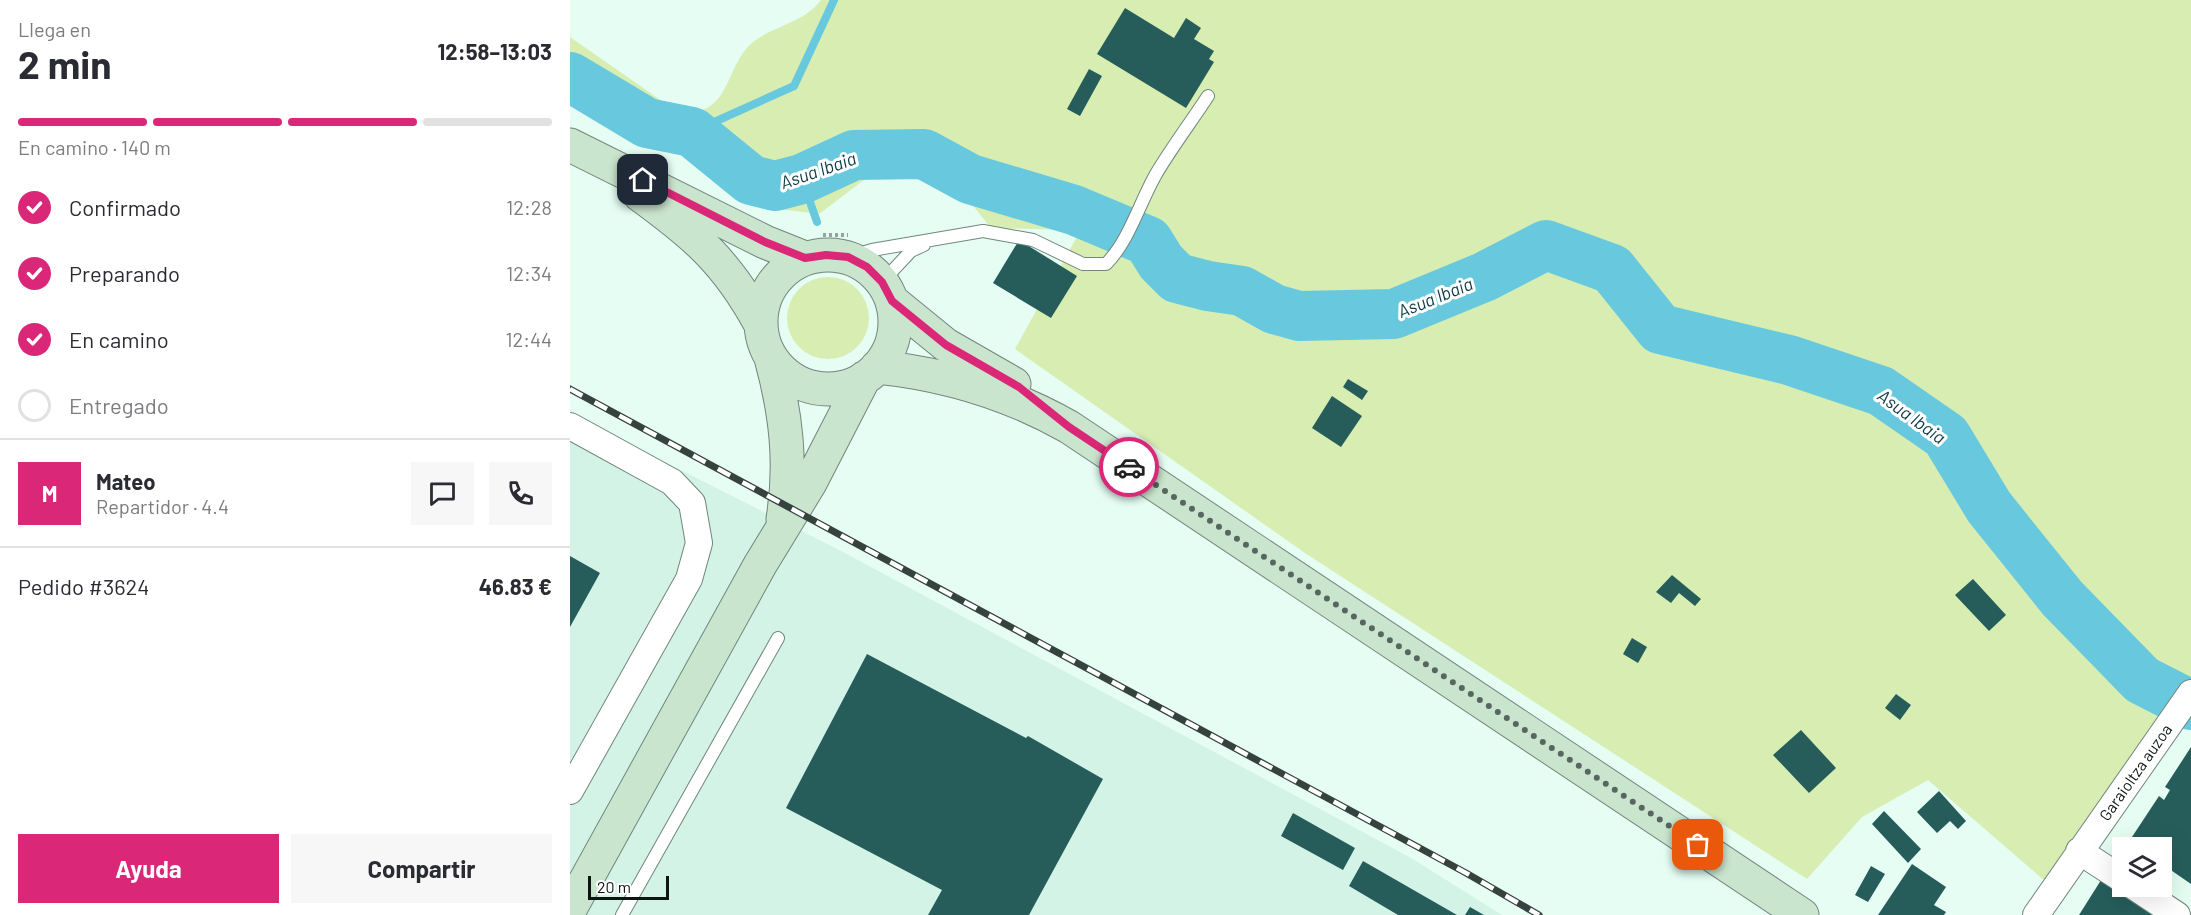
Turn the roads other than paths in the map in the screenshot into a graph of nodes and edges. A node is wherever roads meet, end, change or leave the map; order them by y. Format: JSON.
{"nodes":[{"id":1,"x":1208,"y":96,"type":"dead end"},
{"id":2,"x":574,"y":147,"type":"edge"},
{"id":3,"x":942,"y":237,"type":"junction"},
{"id":4,"x":848,"y":257,"type":"junction"},
{"id":5,"x":805,"y":258,"type":"junction"},
{"id":6,"x":887,"y":292,"type":"junction"},
{"id":7,"x":760,"y":323,"type":"junction"},
{"id":8,"x":771,"y":358,"type":"junction"},
{"id":9,"x":871,"y":373,"type":"junction"},
{"id":10,"x":570,"y":426,"type":"edge"},
{"id":11,"x":1069,"y":427,"type":"junction"},
{"id":12,"x":782,"y":530,"type":"junction"},
{"id":13,"x":778,"y":638,"type":"dead end"},
{"id":14,"x":2191,"y":693,"type":"edge"},
{"id":15,"x":570,"y":791,"type":"edge"},
{"id":16,"x":2079,"y":851,"type":"junction"},
{"id":17,"x":2112,"y":872,"type":"edge"},
{"id":18,"x":2150,"y":897,"type":"edge"},
{"id":19,"x":570,"y":909,"type":"edge"},
{"id":20,"x":622,"y":915,"type":"edge"},
{"id":21,"x":1803,"y":915,"type":"edge"},
{"id":22,"x":2036,"y":915,"type":"edge"},
{"id":23,"x":2177,"y":915,"type":"edge"}],
"edges":[{"from":1,"to":3,"type":"lane"},
{"from":2,"to":5,"type":"street"},
{"from":2,"to":7,"type":"street"},
{"from":3,"to":4,"type":"lane"},
{"from":3,"to":6,"type":"lane"},
{"from":4,"to":5,"type":"street"},
{"from":4,"to":6,"type":"street"},
{"from":5,"to":7,"type":"street"},
{"from":6,"to":9,"type":"street"},
{"from":6,"to":11,"type":"street"},
{"from":7,"to":8,"type":"street"},
{"from":8,"to":9,"type":"street"},
{"from":8,"to":12,"type":"street"},
{"from":9,"to":11,"type":"street"},
{"from":9,"to":12,"type":"street"},
{"from":10,"to":15,"type":"street"},
{"from":11,"to":21,"type":"street"},
{"from":12,"to":19,"type":"street"},
{"from":13,"to":20,"type":"lane"},
{"from":14,"to":16,"type":"street","name":"Garaioltza auzoa"},
{"from":16,"to":17,"type":"street"},
{"from":16,"to":22,"type":"street","name":"Garaioltza auzoa"},
{"from":18,"to":23,"type":"street"}]}
